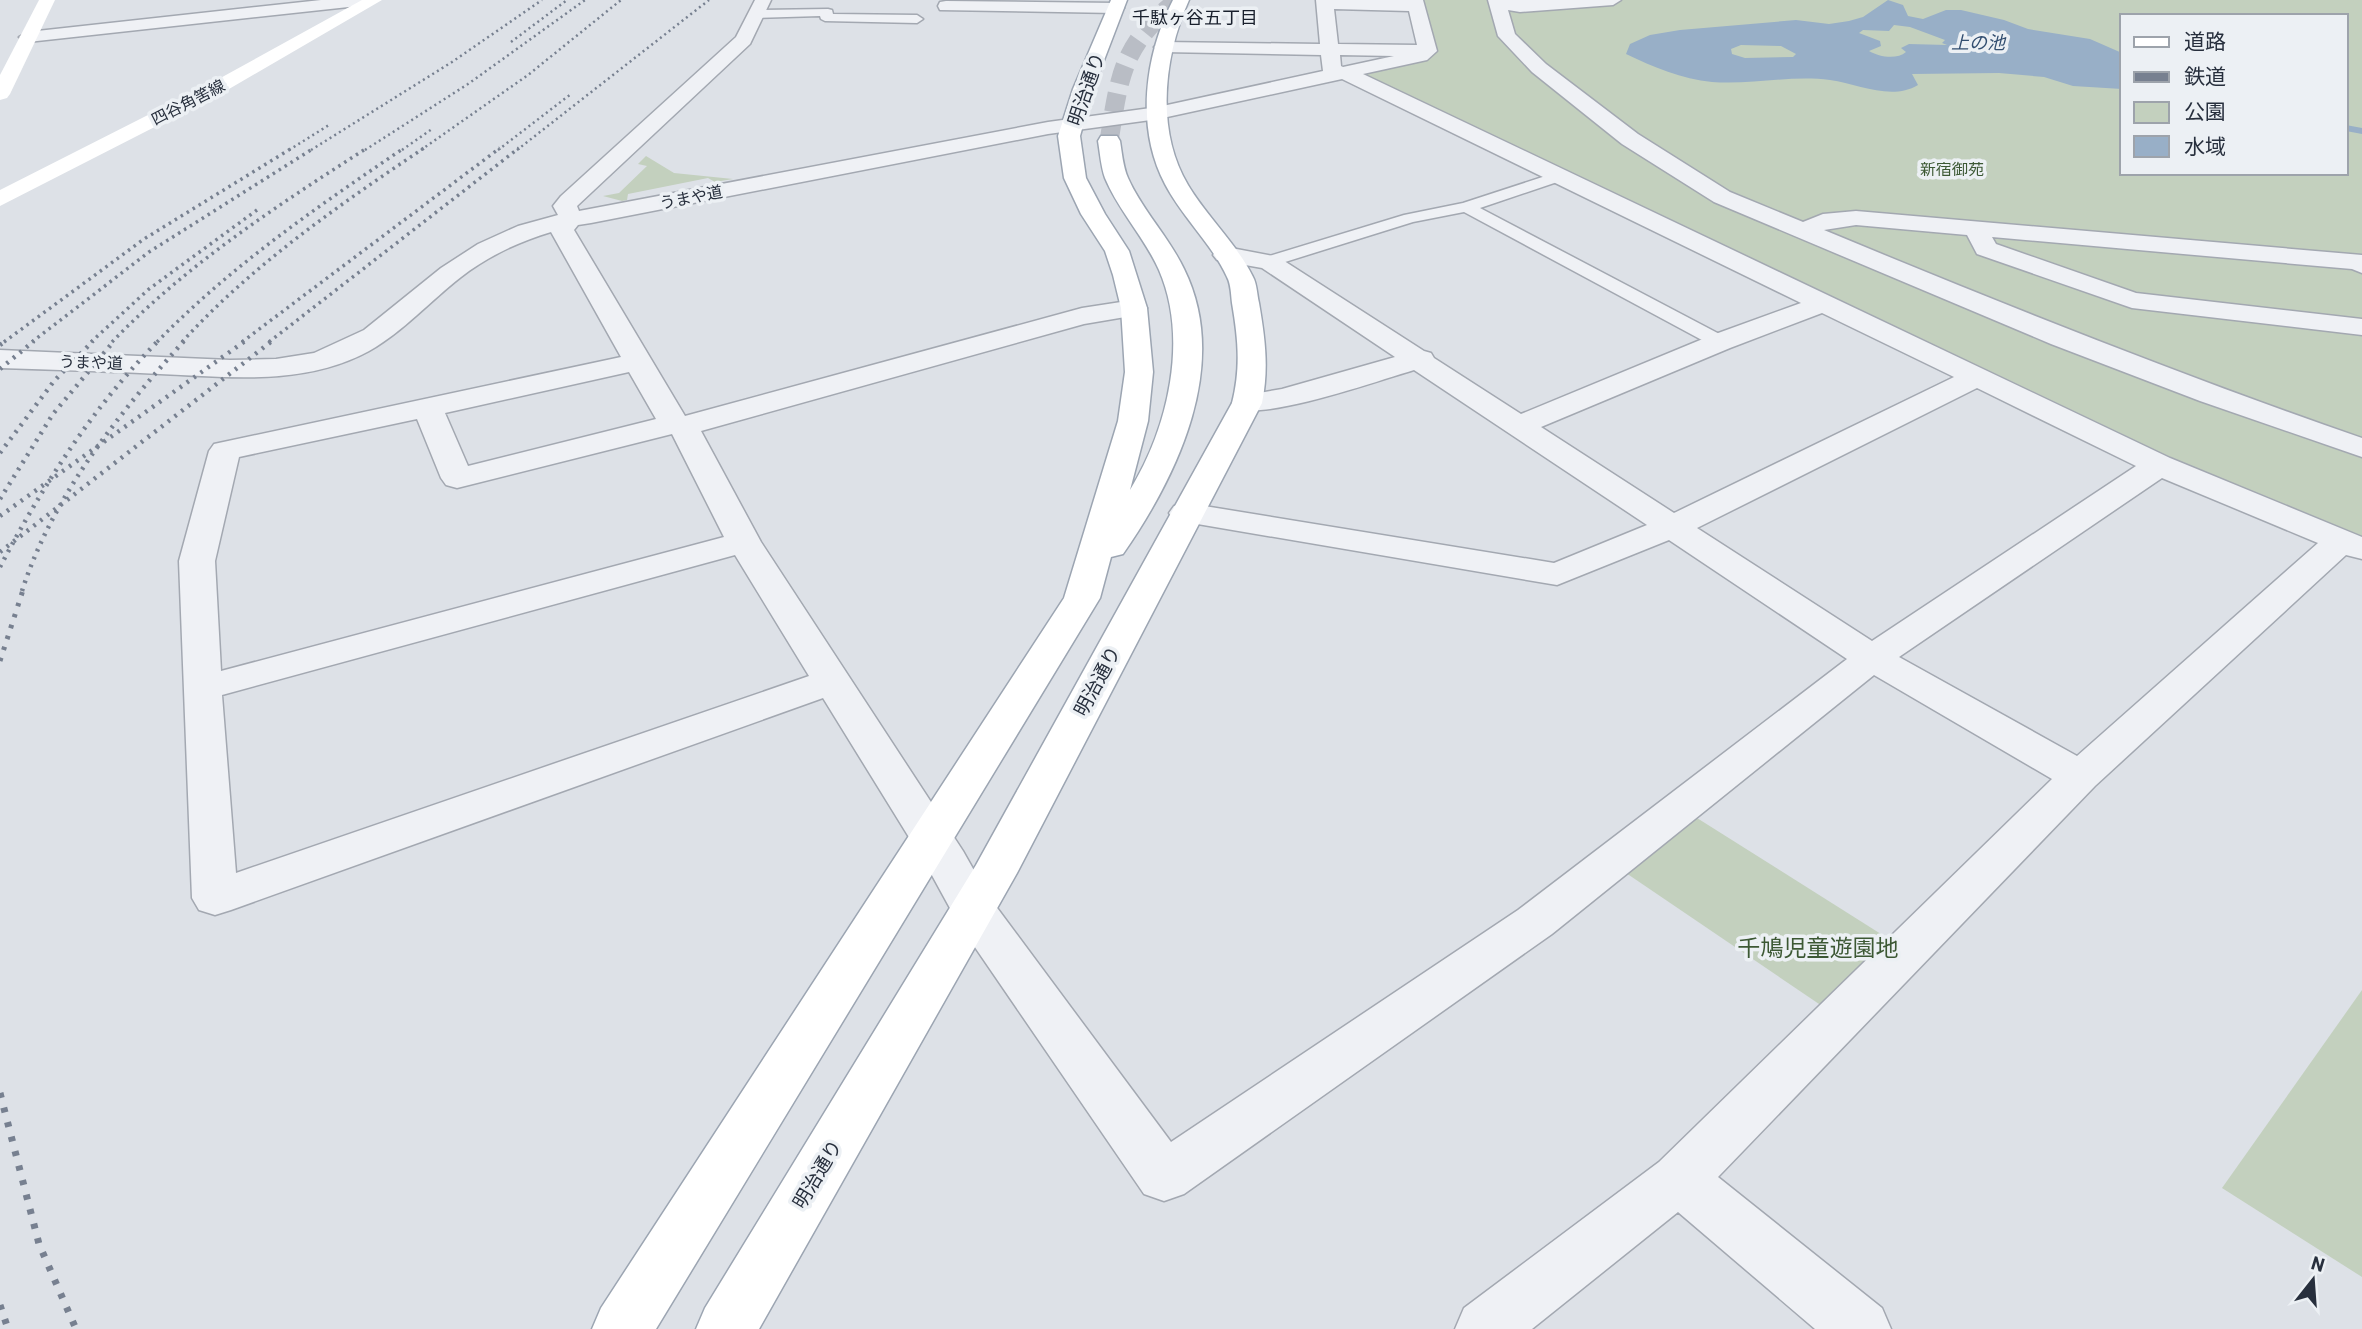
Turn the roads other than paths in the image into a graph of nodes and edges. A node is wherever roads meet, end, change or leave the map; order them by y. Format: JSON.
{"nodes":[{"id":1,"x":47,"y":0,"type":"edge"},
{"id":2,"x":368,"y":0,"type":"edge"},
{"id":3,"x":373,"y":0,"type":"edge"},
{"id":4,"x":835,"y":0,"type":"edge"},
{"id":5,"x":1181,"y":0,"type":"edge"},
{"id":6,"x":1614,"y":0,"type":"edge"},
{"id":7,"x":1324,"y":2,"type":"edge"},
{"id":8,"x":1497,"y":2,"type":"edge"},
{"id":9,"x":1416,"y":3,"type":"edge"},
{"id":10,"x":1118,"y":4,"type":"edge"},
{"id":11,"x":946,"y":6,"type":"dead end"},
{"id":12,"x":760,"y":7,"type":"edge"},
{"id":13,"x":828,"y":12,"type":"junction"},
{"id":14,"x":917,"y":19,"type":"dead end"},
{"id":15,"x":28,"y":37,"type":"junction"},
{"id":16,"x":1163,"y":47,"type":"junction"},
{"id":17,"x":1330,"y":49,"type":"junction"},
{"id":18,"x":1428,"y":51,"type":"junction"},
{"id":19,"x":6,"y":72,"type":"edge"},
{"id":20,"x":1345,"y":72,"type":"junction"},
{"id":21,"x":0,"y":94,"type":"edge"},
{"id":22,"x":1158,"y":113,"type":"junction"},
{"id":23,"x":1071,"y":124,"type":"junction"},
{"id":24,"x":1109,"y":141,"type":"tunnel mouth"},
{"id":25,"x":1561,"y":176,"type":"junction"},
{"id":26,"x":0,"y":199,"type":"edge"},
{"id":27,"x":1466,"y":207,"type":"junction"},
{"id":28,"x":571,"y":218,"type":"junction"},
{"id":29,"x":1975,"y":227,"type":"junction"},
{"id":30,"x":1803,"y":232,"type":"junction"},
{"id":31,"x":1226,"y":255,"type":"junction"},
{"id":32,"x":1269,"y":262,"type":"junction"},
{"id":33,"x":2362,"y":265,"type":"edge"},
{"id":34,"x":1822,"y":304,"type":"junction"},
{"id":35,"x":1134,"y":308,"type":"junction"},
{"id":36,"x":2362,"y":327,"type":"edge"},
{"id":37,"x":1720,"y":342,"type":"junction"},
{"id":38,"x":0,"y":359,"type":"edge"},
{"id":39,"x":1421,"y":359,"type":"junction"},
{"id":40,"x":638,"y":362,"type":"junction"},
{"id":41,"x":1977,"y":377,"type":"junction"},
{"id":42,"x":1247,"y":403,"type":"junction"},
{"id":43,"x":428,"y":408,"type":"junction"},
{"id":44,"x":678,"y":425,"type":"junction"},
{"id":45,"x":1520,"y":425,"type":"junction"},
{"id":46,"x":2362,"y":448,"type":"edge"},
{"id":47,"x":2159,"y":465,"type":"junction"},
{"id":48,"x":1186,"y":513,"type":"junction"},
{"id":49,"x":1674,"y":526,"type":"junction"},
{"id":50,"x":744,"y":542,"type":"junction"},
{"id":51,"x":2352,"y":545,"type":"edge"},
{"id":52,"x":1082,"y":598,"type":"junction"},
{"id":53,"x":1872,"y":658,"type":"junction"},
{"id":54,"x":832,"y":681,"type":"junction"},
{"id":55,"x":202,"y":688,"type":"junction"},
{"id":56,"x":2080,"y":776,"type":"junction"},
{"id":57,"x":931,"y":836,"type":"junction"},
{"id":58,"x":973,"y":909,"type":"junction"},
{"id":59,"x":1679,"y":1179,"type":"junction"},
{"id":60,"x":622,"y":1329,"type":"edge"},
{"id":61,"x":726,"y":1329,"type":"edge"},
{"id":62,"x":1485,"y":1329,"type":"edge"},
{"id":63,"x":1861,"y":1329,"type":"edge"}],
"edges":[{"from":1,"to":15,"type":"main road"},
{"from":2,"to":15,"type":"street"},
{"from":3,"to":26,"type":"main road","name":"四谷角筈線"},
{"from":4,"to":13,"type":"lane"},
{"from":5,"to":16,"type":"main road","name":"明治通り"},
{"from":6,"to":8,"type":"street"},
{"from":7,"to":9,"type":"street"},
{"from":7,"to":17,"type":"street"},
{"from":8,"to":30,"type":"street"},
{"from":9,"to":18,"type":"street"},
{"from":10,"to":11,"type":"street"},
{"from":10,"to":23,"type":"main road","name":"明治通り"},
{"from":12,"to":13,"type":"lane"},
{"from":12,"to":28,"type":"street"},
{"from":13,"to":14,"type":"lane"},
{"from":15,"to":19,"type":"main road"},
{"from":16,"to":17,"type":"street"},
{"from":16,"to":22,"type":"main road","name":"明治通り"},
{"from":17,"to":18,"type":"street"},
{"from":17,"to":20,"type":"street"},
{"from":18,"to":20,"type":"street","name":"うまや道"},
{"from":19,"to":21,"type":"main road"},
{"from":20,"to":22,"type":"street","name":"うまや道"},
{"from":20,"to":25,"type":"street"},
{"from":22,"to":23,"type":"street","name":"うまや道"},
{"from":22,"to":31,"type":"main road","name":"明治通り"},
{"from":23,"to":28,"type":"street","name":"うまや道"},
{"from":23,"to":35,"type":"main road","name":"明治通り"},
{"from":24,"to":52,"type":"main road"},
{"from":25,"to":27,"type":"lane"},
{"from":25,"to":34,"type":"street"},
{"from":27,"to":32,"type":"lane"},
{"from":27,"to":37,"type":"lane"},
{"from":28,"to":38,"type":"street","name":"うまや道"},
{"from":28,"to":40,"type":"street"},
{"from":29,"to":30,"type":"street"},
{"from":29,"to":33,"type":"street"},
{"from":29,"to":36,"type":"street"},
{"from":30,"to":46,"type":"street"},
{"from":31,"to":32,"type":"street"},
{"from":31,"to":42,"type":"main road","name":"明治通り"},
{"from":32,"to":39,"type":"street"},
{"from":34,"to":37,"type":"street"},
{"from":34,"to":41,"type":"street"},
{"from":35,"to":44,"type":"street"},
{"from":35,"to":52,"type":"main road","name":"明治通り"},
{"from":37,"to":45,"type":"street"},
{"from":39,"to":42,"type":"street"},
{"from":39,"to":45,"type":"street"},
{"from":40,"to":43,"type":"street"},
{"from":40,"to":44,"type":"street"},
{"from":41,"to":47,"type":"street"},
{"from":41,"to":49,"type":"street"},
{"from":42,"to":48,"type":"main road","name":"明治通り"},
{"from":43,"to":44,"type":"street"},
{"from":43,"to":55,"type":"street"},
{"from":44,"to":50,"type":"street"},
{"from":45,"to":49,"type":"street"},
{"from":47,"to":51,"type":"street"},
{"from":47,"to":53,"type":"street"},
{"from":48,"to":49,"type":"street"},
{"from":48,"to":58,"type":"main road","name":"明治通り"},
{"from":49,"to":53,"type":"street"},
{"from":50,"to":54,"type":"street"},
{"from":50,"to":55,"type":"street"},
{"from":51,"to":56,"type":"street"},
{"from":52,"to":57,"type":"main road","name":"明治通り"},
{"from":53,"to":56,"type":"street"},
{"from":53,"to":58,"type":"street"},
{"from":54,"to":55,"type":"street"},
{"from":54,"to":57,"type":"street"},
{"from":56,"to":59,"type":"street"},
{"from":57,"to":58,"type":"street"},
{"from":57,"to":60,"type":"main road","name":"明治通り"},
{"from":58,"to":61,"type":"main road","name":"明治通り"},
{"from":59,"to":62,"type":"street"},
{"from":59,"to":63,"type":"street"}]}
